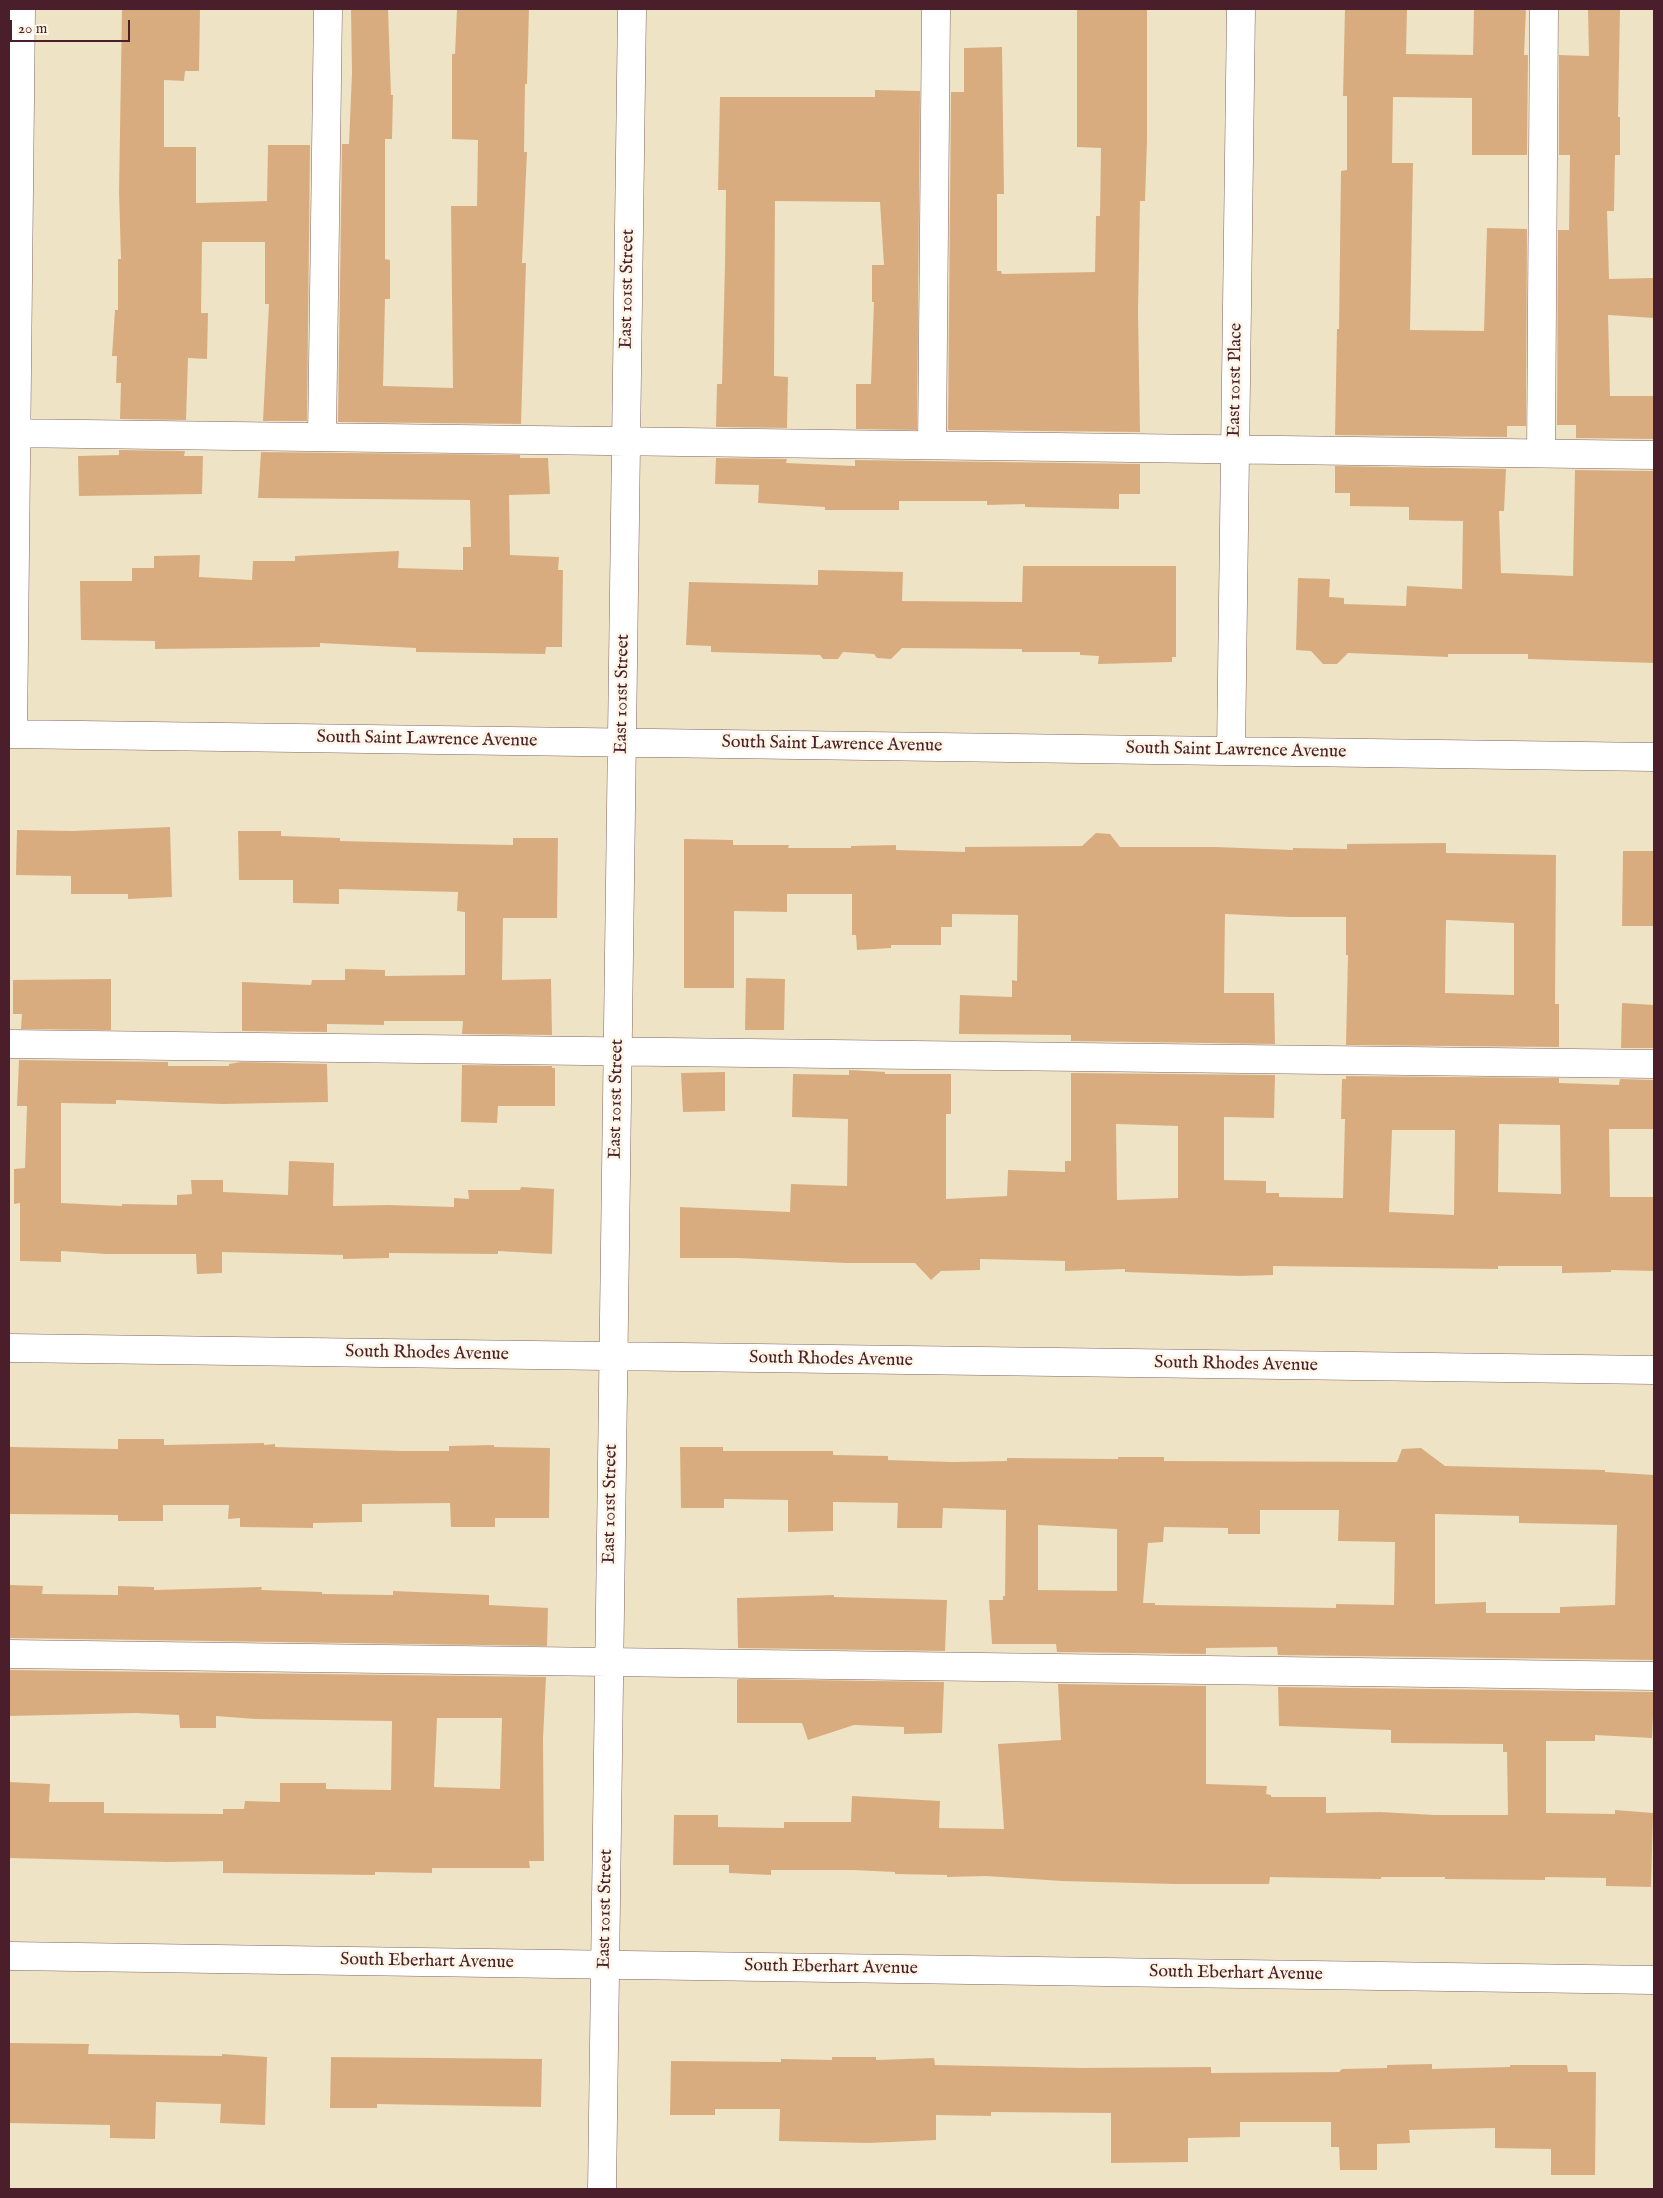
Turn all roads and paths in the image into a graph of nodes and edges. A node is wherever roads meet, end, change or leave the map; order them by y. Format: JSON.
{"nodes":[{"id":1,"x":21,"y":9,"type":"edge"},
{"id":2,"x":328,"y":9,"type":"edge"},
{"id":3,"x":632,"y":9,"type":"edge"},
{"id":4,"x":936,"y":9,"type":"edge"},
{"id":5,"x":1241,"y":9,"type":"edge"},
{"id":6,"x":1544,"y":9,"type":"edge"},
{"id":7,"x":12,"y":433,"type":"edge"},
{"id":8,"x":322,"y":437,"type":"junction"},
{"id":9,"x":626,"y":441,"type":"junction"},
{"id":10,"x":932,"y":445,"type":"junction"},
{"id":11,"x":1235,"y":449,"type":"junction"},
{"id":12,"x":1541,"y":453,"type":"junction"},
{"id":13,"x":1654,"y":455,"type":"edge"},
{"id":14,"x":11,"y":734,"type":"edge"},
{"id":15,"x":622,"y":742,"type":"junction"},
{"id":16,"x":1231,"y":751,"type":"junction"},
{"id":17,"x":1654,"y":757,"type":"edge"},
{"id":18,"x":9,"y":1044,"type":"edge"},
{"id":19,"x":618,"y":1052,"type":"junction"},
{"id":20,"x":1654,"y":1064,"type":"edge"},
{"id":21,"x":9,"y":1348,"type":"edge"},
{"id":22,"x":613,"y":1356,"type":"junction"},
{"id":23,"x":1654,"y":1370,"type":"edge"},
{"id":24,"x":9,"y":1654,"type":"edge"},
{"id":25,"x":609,"y":1662,"type":"junction"},
{"id":26,"x":1654,"y":1676,"type":"edge"},
{"id":27,"x":9,"y":1956,"type":"edge"},
{"id":28,"x":605,"y":1965,"type":"junction"},
{"id":29,"x":1654,"y":1980,"type":"edge"},
{"id":30,"x":602,"y":2189,"type":"edge"}],
"edges":[{"from":1,"to":7,"type":"street"},
{"from":2,"to":8,"type":"street"},
{"from":3,"to":9,"type":"street","name":"East 101st Street"},
{"from":4,"to":10,"type":"street"},
{"from":5,"to":11,"type":"street","name":"East 101st Place"},
{"from":6,"to":12,"type":"street"},
{"from":7,"to":8,"type":"street"},
{"from":7,"to":14,"type":"street"},
{"from":8,"to":9,"type":"street"},
{"from":9,"to":10,"type":"street"},
{"from":9,"to":15,"type":"street","name":"East 101st Street"},
{"from":10,"to":11,"type":"street"},
{"from":11,"to":12,"type":"street"},
{"from":11,"to":16,"type":"street","name":"East 101st Place"},
{"from":12,"to":13,"type":"street"},
{"from":14,"to":15,"type":"street","name":"South Saint Lawrence Avenue"},
{"from":15,"to":16,"type":"street","name":"South Saint Lawrence Avenue"},
{"from":15,"to":19,"type":"street","name":"East 101st Street"},
{"from":16,"to":17,"type":"street","name":"South Saint Lawrence Avenue"},
{"from":18,"to":19,"type":"street"},
{"from":19,"to":20,"type":"street"},
{"from":19,"to":22,"type":"street","name":"East 101st Street"},
{"from":21,"to":22,"type":"street","name":"South Rhodes Avenue"},
{"from":22,"to":23,"type":"street","name":"South Rhodes Avenue"},
{"from":22,"to":25,"type":"street","name":"East 101st Street"},
{"from":24,"to":25,"type":"street"},
{"from":25,"to":26,"type":"street"},
{"from":25,"to":28,"type":"street","name":"East 101st Street"},
{"from":27,"to":28,"type":"street","name":"South Eberhart Avenue"},
{"from":28,"to":29,"type":"street","name":"South Eberhart Avenue"},
{"from":28,"to":30,"type":"street","name":"East 101st Street"}]}
